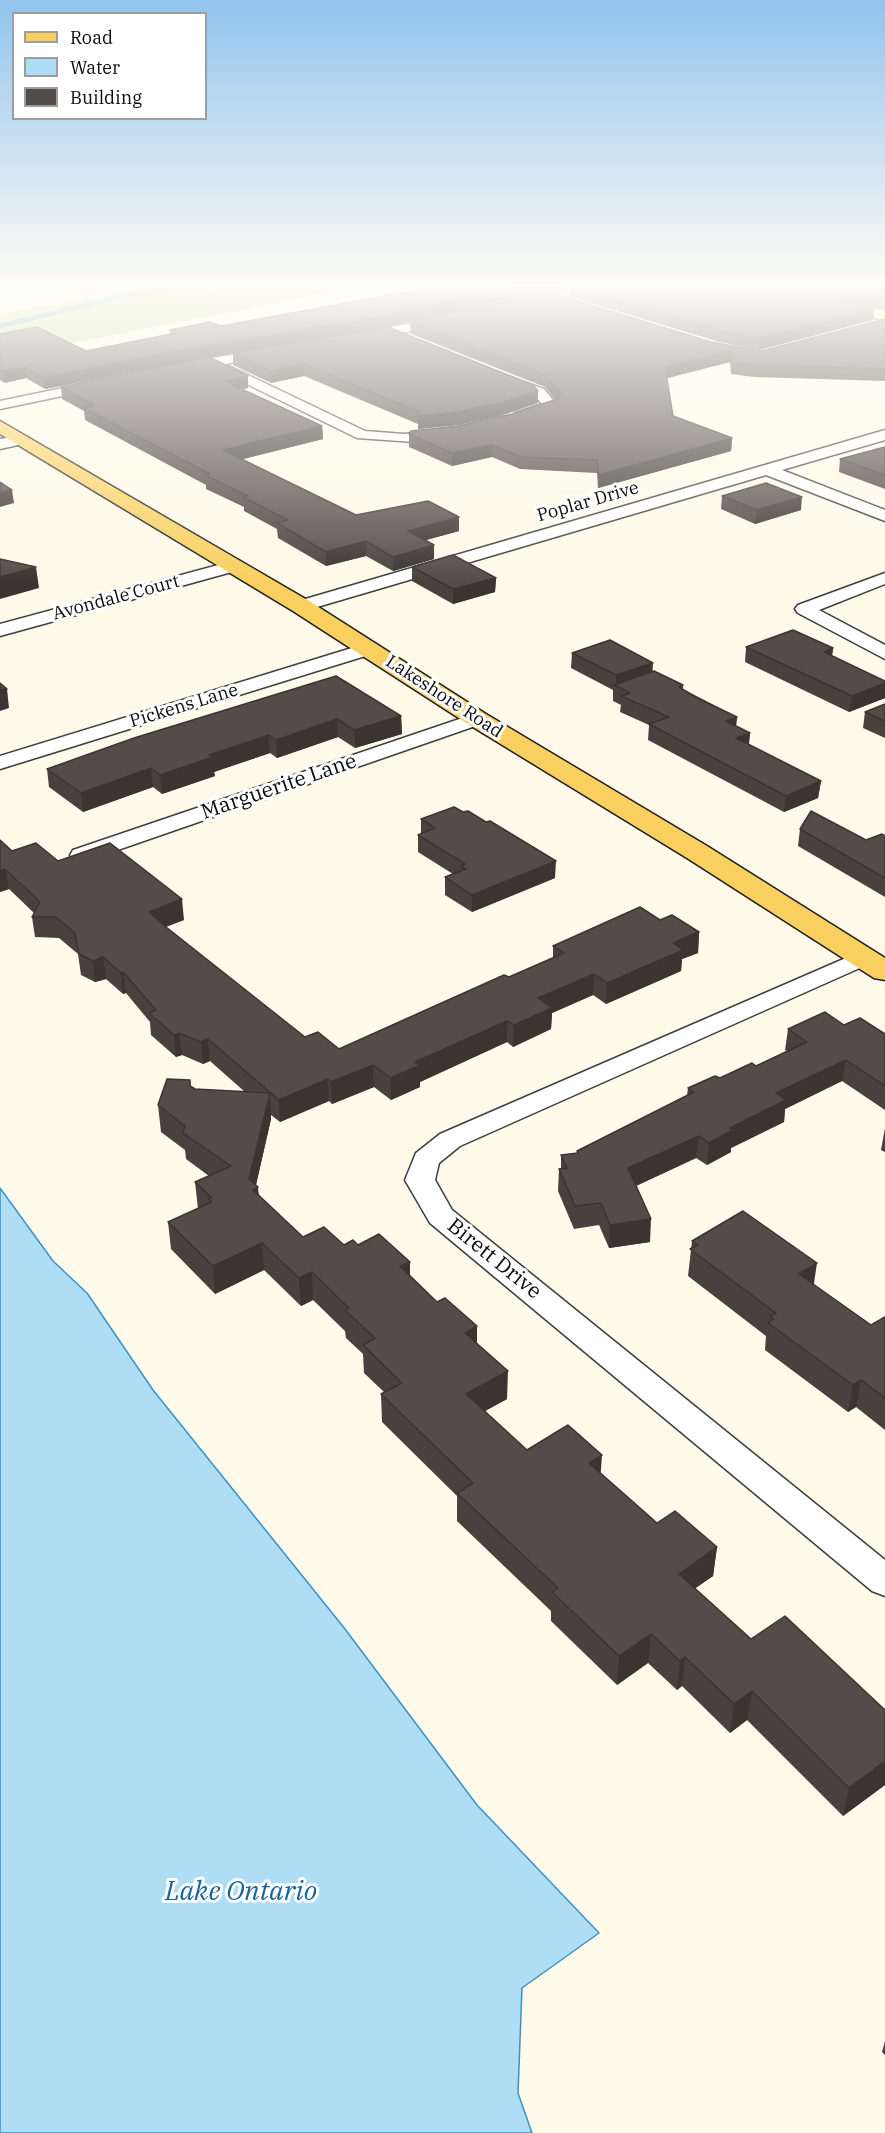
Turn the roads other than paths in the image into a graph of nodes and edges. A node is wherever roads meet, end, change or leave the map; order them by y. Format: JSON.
{"nodes":[{"id":1,"x":255,"y":384,"type":"edge"},
{"id":2,"x":517,"y":384,"type":"edge"},
{"id":3,"x":0,"y":405,"type":"edge"},
{"id":4,"x":0,"y":414,"type":"edge"},
{"id":5,"x":506,"y":420,"type":"edge"},
{"id":6,"x":0,"y":426,"type":"edge"},
{"id":7,"x":461,"y":430,"type":"edge"},
{"id":8,"x":885,"y":435,"type":"edge"},
{"id":9,"x":11,"y":442,"type":"edge"},
{"id":10,"x":766,"y":470,"type":"junction"},
{"id":11,"x":885,"y":516,"type":"edge"},
{"id":12,"x":233,"y":566,"type":"junction"},
{"id":13,"x":885,"y":578,"type":"edge"},
{"id":14,"x":301,"y":606,"type":"junction"},
{"id":15,"x":0,"y":630,"type":"edge"},
{"id":16,"x":368,"y":649,"type":"junction"},
{"id":17,"x":885,"y":653,"type":"edge"},
{"id":18,"x":477,"y":719,"type":"junction"},
{"id":19,"x":0,"y":762,"type":"edge"},
{"id":20,"x":81,"y":855,"type":"edge"},
{"id":21,"x":874,"y":964,"type":"edge"},
{"id":22,"x":885,"y":1581,"type":"edge"}],
"edges":[{"from":1,"to":7,"type":"street"},
{"from":2,"to":5,"type":"street"},
{"from":3,"to":4,"type":"street"},
{"from":6,"to":9,"type":"main road","name":"Lakeshore Road"},
{"from":8,"to":10,"type":"street","name":"Poplar Drive"},
{"from":9,"to":12,"type":"main road","name":"Lakeshore Road"},
{"from":10,"to":11,"type":"street"},
{"from":10,"to":14,"type":"street","name":"Poplar Drive"},
{"from":12,"to":14,"type":"main road","name":"Lakeshore Road"},
{"from":12,"to":15,"type":"street","name":"Avondale Court"},
{"from":13,"to":17,"type":"street"},
{"from":14,"to":16,"type":"main road","name":"Lakeshore Road"},
{"from":16,"to":18,"type":"main road","name":"Lakeshore Road"},
{"from":16,"to":19,"type":"street","name":"Pickens Lane"},
{"from":18,"to":20,"type":"street","name":"Marguerite Lane"},
{"from":18,"to":21,"type":"main road","name":"Lakeshore Road"},
{"from":21,"to":22,"type":"street","name":"Birett Drive"}]}
